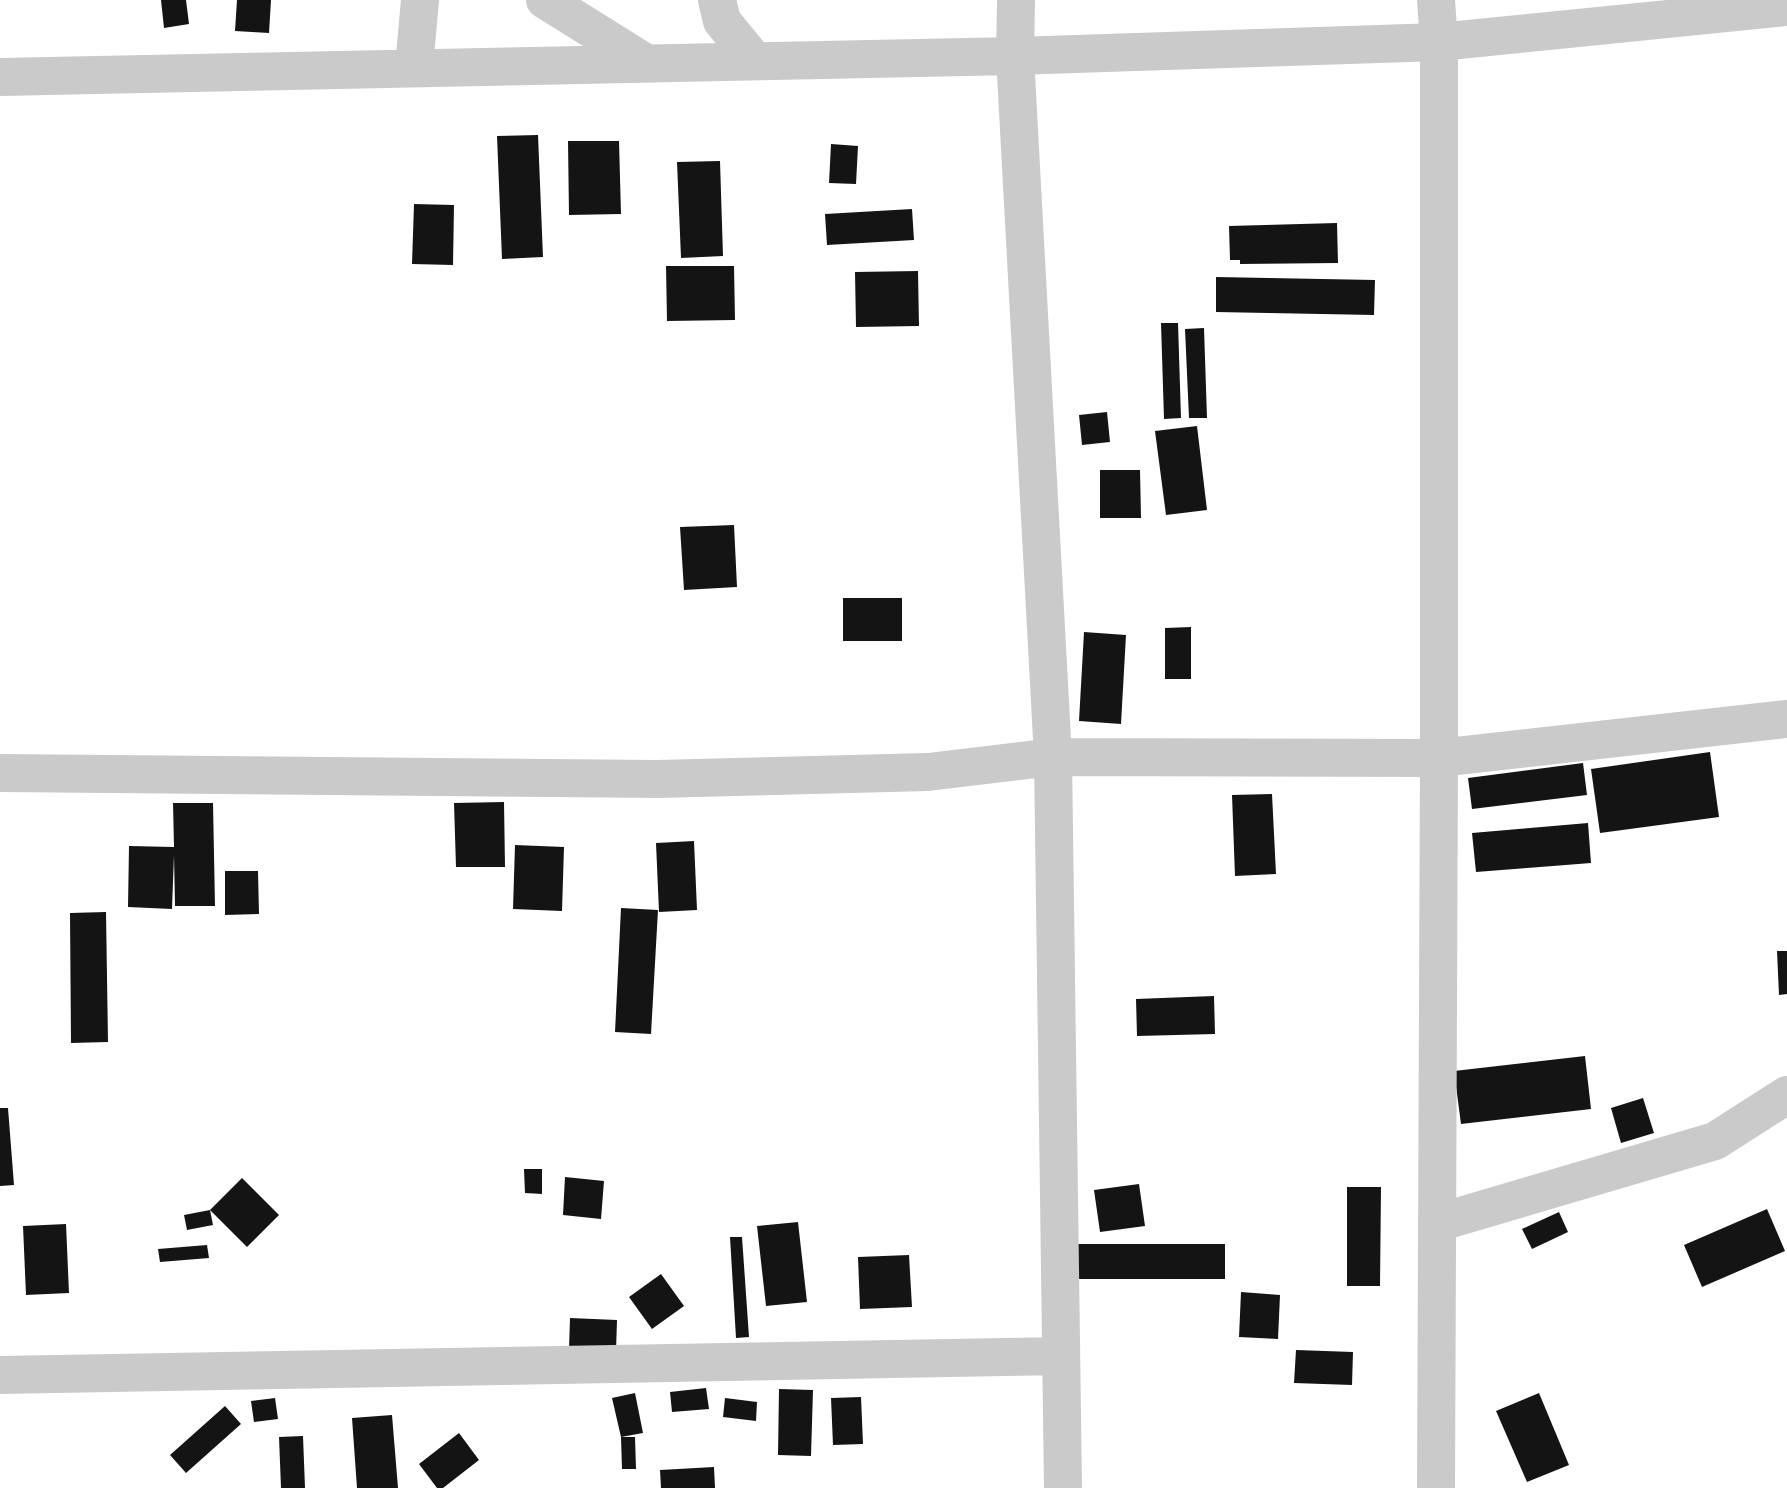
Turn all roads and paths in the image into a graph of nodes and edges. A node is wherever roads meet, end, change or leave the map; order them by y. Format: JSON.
{"nodes":[{"id":1,"x":420,"y":0,"type":"edge"},
{"id":2,"x":545,"y":0,"type":"edge"},
{"id":3,"x":717,"y":0,"type":"edge"},
{"id":4,"x":1016,"y":0,"type":"edge"},
{"id":5,"x":1436,"y":0,"type":"edge"},
{"id":6,"x":1787,"y":7,"type":"edge"},
{"id":7,"x":1439,"y":42,"type":"junction"},
{"id":8,"x":1015,"y":56,"type":"junction"},
{"id":9,"x":754,"y":60,"type":"junction"},
{"id":10,"x":646,"y":63,"type":"junction"},
{"id":11,"x":414,"y":67,"type":"junction"},
{"id":12,"x":0,"y":77,"type":"edge"},
{"id":13,"x":1787,"y":719,"type":"edge"},
{"id":14,"x":1053,"y":757,"type":"junction"},
{"id":15,"x":1439,"y":758,"type":"junction"},
{"id":16,"x":0,"y":773,"type":"edge"},
{"id":17,"x":1787,"y":1095,"type":"edge"},
{"id":18,"x":1437,"y":1223,"type":"junction"},
{"id":19,"x":1061,"y":1356,"type":"junction"},
{"id":20,"x":0,"y":1375,"type":"edge"},
{"id":21,"x":1063,"y":1488,"type":"edge"},
{"id":22,"x":1436,"y":1488,"type":"edge"}],
"edges":[{"from":1,"to":11,"type":"street"},
{"from":2,"to":10,"type":"street"},
{"from":3,"to":9,"type":"street"},
{"from":4,"to":8,"type":"street"},
{"from":5,"to":7,"type":"street"},
{"from":6,"to":7,"type":"street"},
{"from":7,"to":8,"type":"street"},
{"from":7,"to":15,"type":"street"},
{"from":8,"to":9,"type":"street"},
{"from":8,"to":14,"type":"street"},
{"from":9,"to":10,"type":"street"},
{"from":10,"to":11,"type":"street"},
{"from":11,"to":12,"type":"street"},
{"from":13,"to":15,"type":"street"},
{"from":14,"to":15,"type":"street"},
{"from":14,"to":16,"type":"street"},
{"from":14,"to":19,"type":"street"},
{"from":15,"to":18,"type":"street"},
{"from":17,"to":18,"type":"street"},
{"from":18,"to":22,"type":"street"},
{"from":19,"to":20,"type":"street"},
{"from":19,"to":21,"type":"street"}]}
